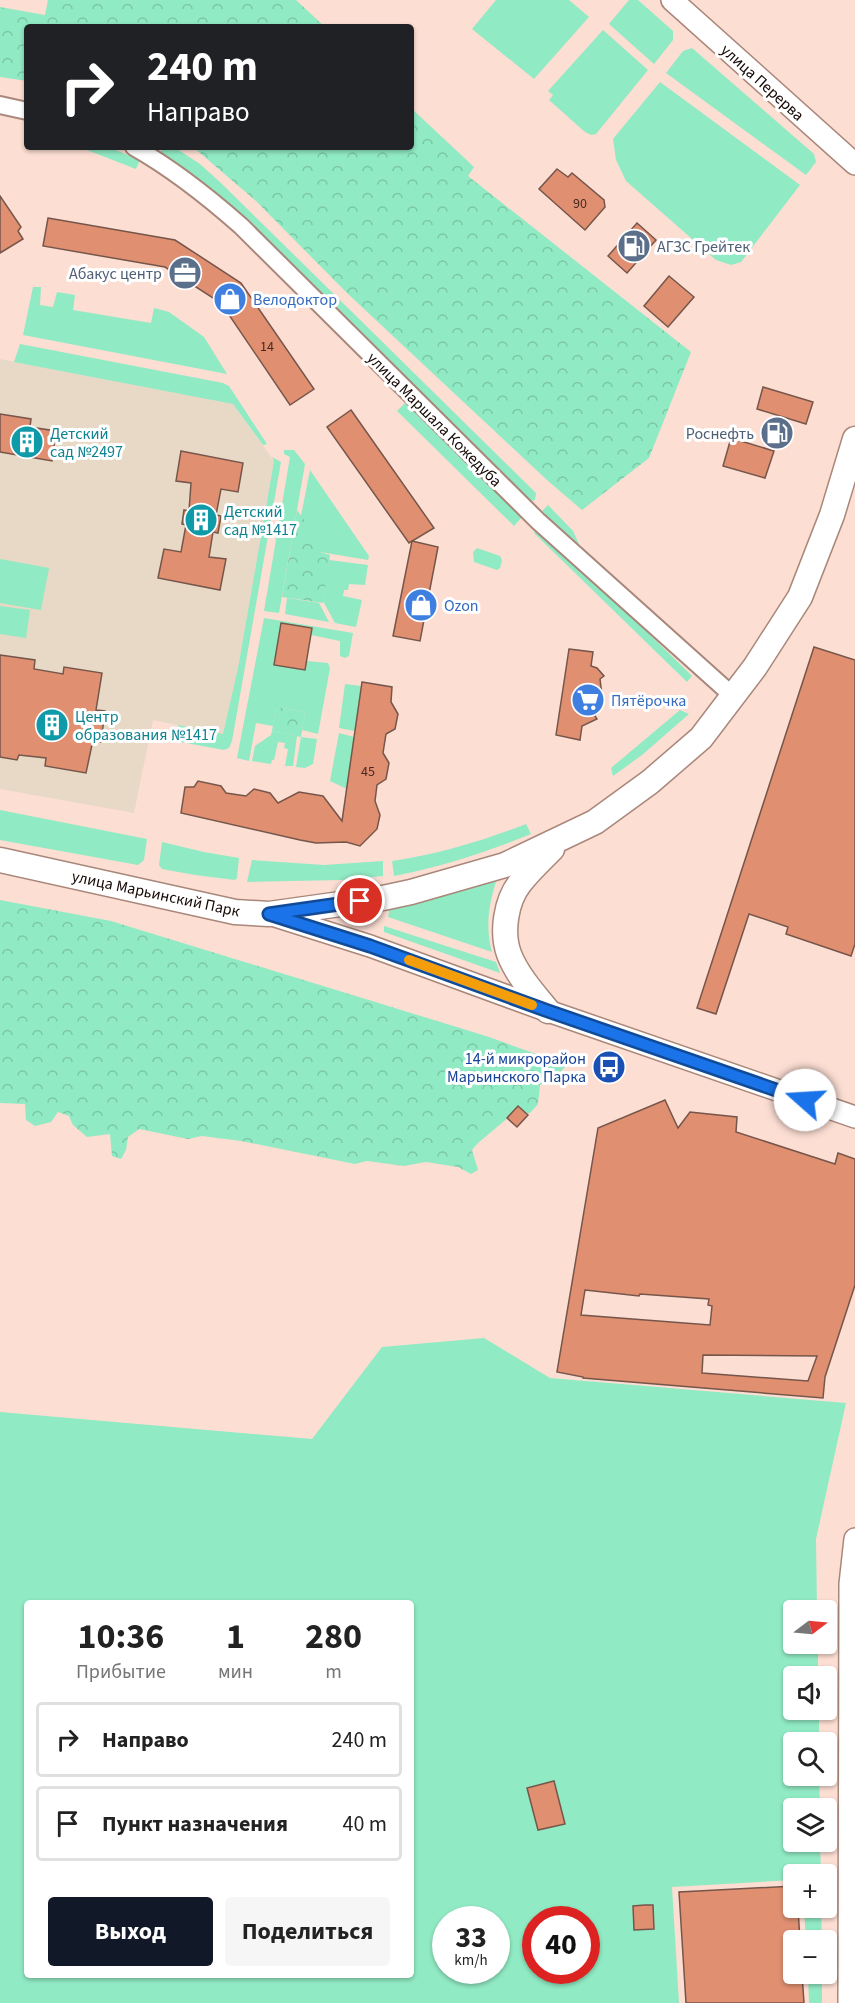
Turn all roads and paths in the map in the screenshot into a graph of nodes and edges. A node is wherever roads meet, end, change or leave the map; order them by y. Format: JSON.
{"nodes":[{"id":1,"x":672,"y":0,"type":"edge"},
{"id":2,"x":0,"y":105,"type":"edge"},
{"id":3,"x":24,"y":110,"type":"edge"},
{"id":4,"x":139,"y":150,"type":"edge"},
{"id":5,"x":855,"y":164,"type":"edge"},
{"id":6,"x":855,"y":439,"type":"edge"},
{"id":7,"x":733,"y":696,"type":"junction"},
{"id":8,"x":567,"y":836,"type":"junction"},
{"id":9,"x":0,"y":860,"type":"edge"},
{"id":10,"x":269,"y":914,"type":"junction"},
{"id":11,"x":548,"y":1011,"type":"junction"},
{"id":12,"x":855,"y":1117,"type":"edge"},
{"id":13,"x":855,"y":1539,"type":"edge"},
{"id":14,"x":849,"y":2003,"type":"edge"}],
"edges":[{"from":1,"to":5,"type":"street","name":"улица Перерва"},
{"from":2,"to":3,"type":"street"},
{"from":4,"to":7,"type":"street","name":"улица Маршала Кожедуба"},
{"from":6,"to":7,"type":"main road"},
{"from":7,"to":8,"type":"main road"},
{"from":8,"to":10,"type":"main road"},
{"from":8,"to":11,"type":"main road"},
{"from":9,"to":10,"type":"main road","name":"улица Марьинский Парк"},
{"from":10,"to":11,"type":"street","name":"улица Марьинский Парк"},
{"from":11,"to":12,"type":"street","name":"улица Марьинский Парк"},
{"from":13,"to":14,"type":"street"}]}
